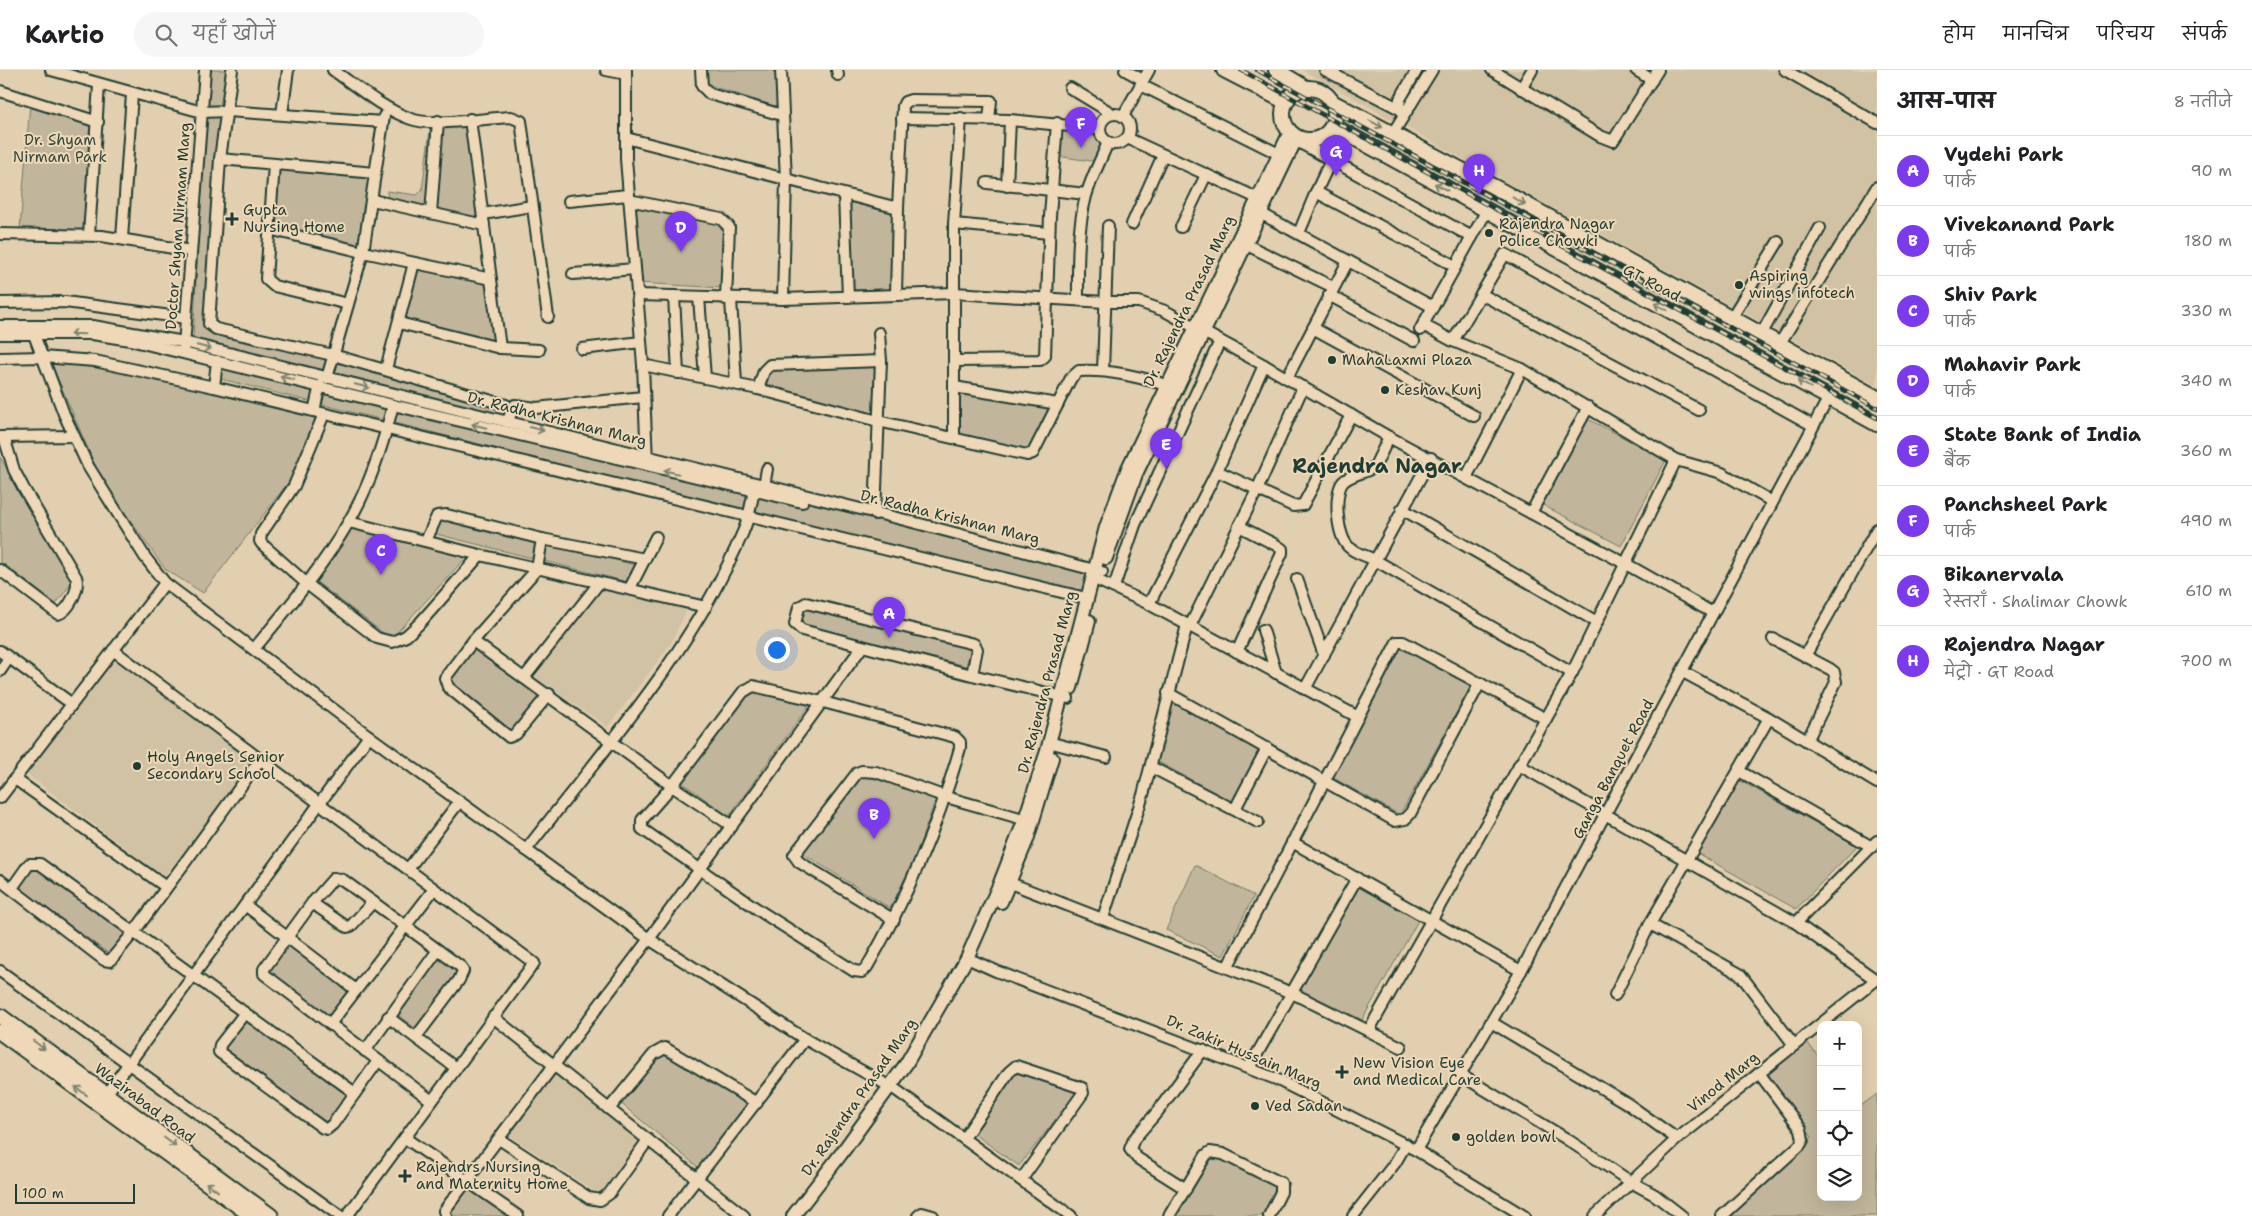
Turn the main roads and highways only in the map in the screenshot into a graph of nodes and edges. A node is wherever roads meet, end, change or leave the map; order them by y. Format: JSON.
{"nodes":[{"id":1,"x":1224,"y":70,"type":"edge"},
{"id":2,"x":1276,"y":70,"type":"edge"},
{"id":3,"x":1306,"y":88,"type":"junction"},
{"id":4,"x":1286,"y":102,"type":"junction"},
{"id":5,"x":1332,"y":102,"type":"junction"},
{"id":6,"x":1333,"y":126,"type":"junction"},
{"id":7,"x":1294,"y":136,"type":"junction"},
{"id":8,"x":1198,"y":330,"type":"junction"},
{"id":9,"x":1877,"y":398,"type":"edge"},
{"id":10,"x":1877,"y":424,"type":"edge"},
{"id":11,"x":1098,"y":574,"type":"junction"},
{"id":12,"x":1064,"y":697,"type":"junction"},
{"id":13,"x":1029,"y":820,"type":"junction"},
{"id":14,"x":971,"y":959,"type":"junction"},
{"id":15,"x":0,"y":1016,"type":"edge"},
{"id":16,"x":0,"y":1032,"type":"edge"},
{"id":17,"x":893,"y":1088,"type":"junction"},
{"id":18,"x":103,"y":1100,"type":"junction"},
{"id":19,"x":252,"y":1216,"type":"edge"},
{"id":20,"x":271,"y":1216,"type":"edge"},
{"id":21,"x":793,"y":1216,"type":"edge"},
{"id":22,"x":802,"y":1216,"type":"edge"}],
"edges":[{"from":1,"to":4,"type":"highway"},
{"from":2,"to":3,"type":"highway"},
{"from":3,"to":4,"type":"highway"},
{"from":3,"to":5,"type":"highway"},
{"from":4,"to":7,"type":"highway"},
{"from":5,"to":6,"type":"highway"},
{"from":5,"to":9,"type":"highway","name":"GT Road","one_way":true},
{"from":6,"to":7,"type":"highway"},
{"from":10,"to":6,"type":"highway","name":"GT Road","one_way":true},
{"from":7,"to":8,"type":"main road","name":"Dr. Rajendra Prasad Marg"},
{"from":7,"to":8,"type":"main road","name":"Dr. Rajendra Prasad Marg"},
{"from":8,"to":11,"type":"main road","name":"Dr. Rajendra Prasad Marg"},
{"from":8,"to":11,"type":"main road","name":"Dr. Rajendra Prasad Marg"},
{"from":11,"to":12,"type":"main road","name":"Dr. Rajendra Prasad Marg"},
{"from":11,"to":12,"type":"main road","name":"Dr. Rajendra Prasad Marg"},
{"from":12,"to":13,"type":"main road","name":"Dr. Rajendra Prasad Marg"},
{"from":12,"to":13,"type":"main road","name":"Dr. Rajendra Prasad Marg"},
{"from":13,"to":14,"type":"main road","name":"Dr. Rajendra Prasad Marg"},
{"from":13,"to":14,"type":"main road","name":"Dr. Rajendra Prasad Marg"},
{"from":14,"to":17,"type":"main road","name":"Dr. Rajendra Prasad Marg"},
{"from":15,"to":18,"type":"highway","name":"Wazirabad Road","one_way":true},
{"from":18,"to":16,"type":"highway","name":"Wazirabad Road","one_way":true},
{"from":17,"to":21,"type":"main road","name":"Dr. Rajendra Prasad Marg"},
{"from":17,"to":22,"type":"main road","name":"Dr. Rajendra Prasad Marg"},
{"from":19,"to":18,"type":"highway","name":"Wazirabad Road","one_way":true},
{"from":18,"to":20,"type":"highway","name":"Wazirabad Road","one_way":true}]}
